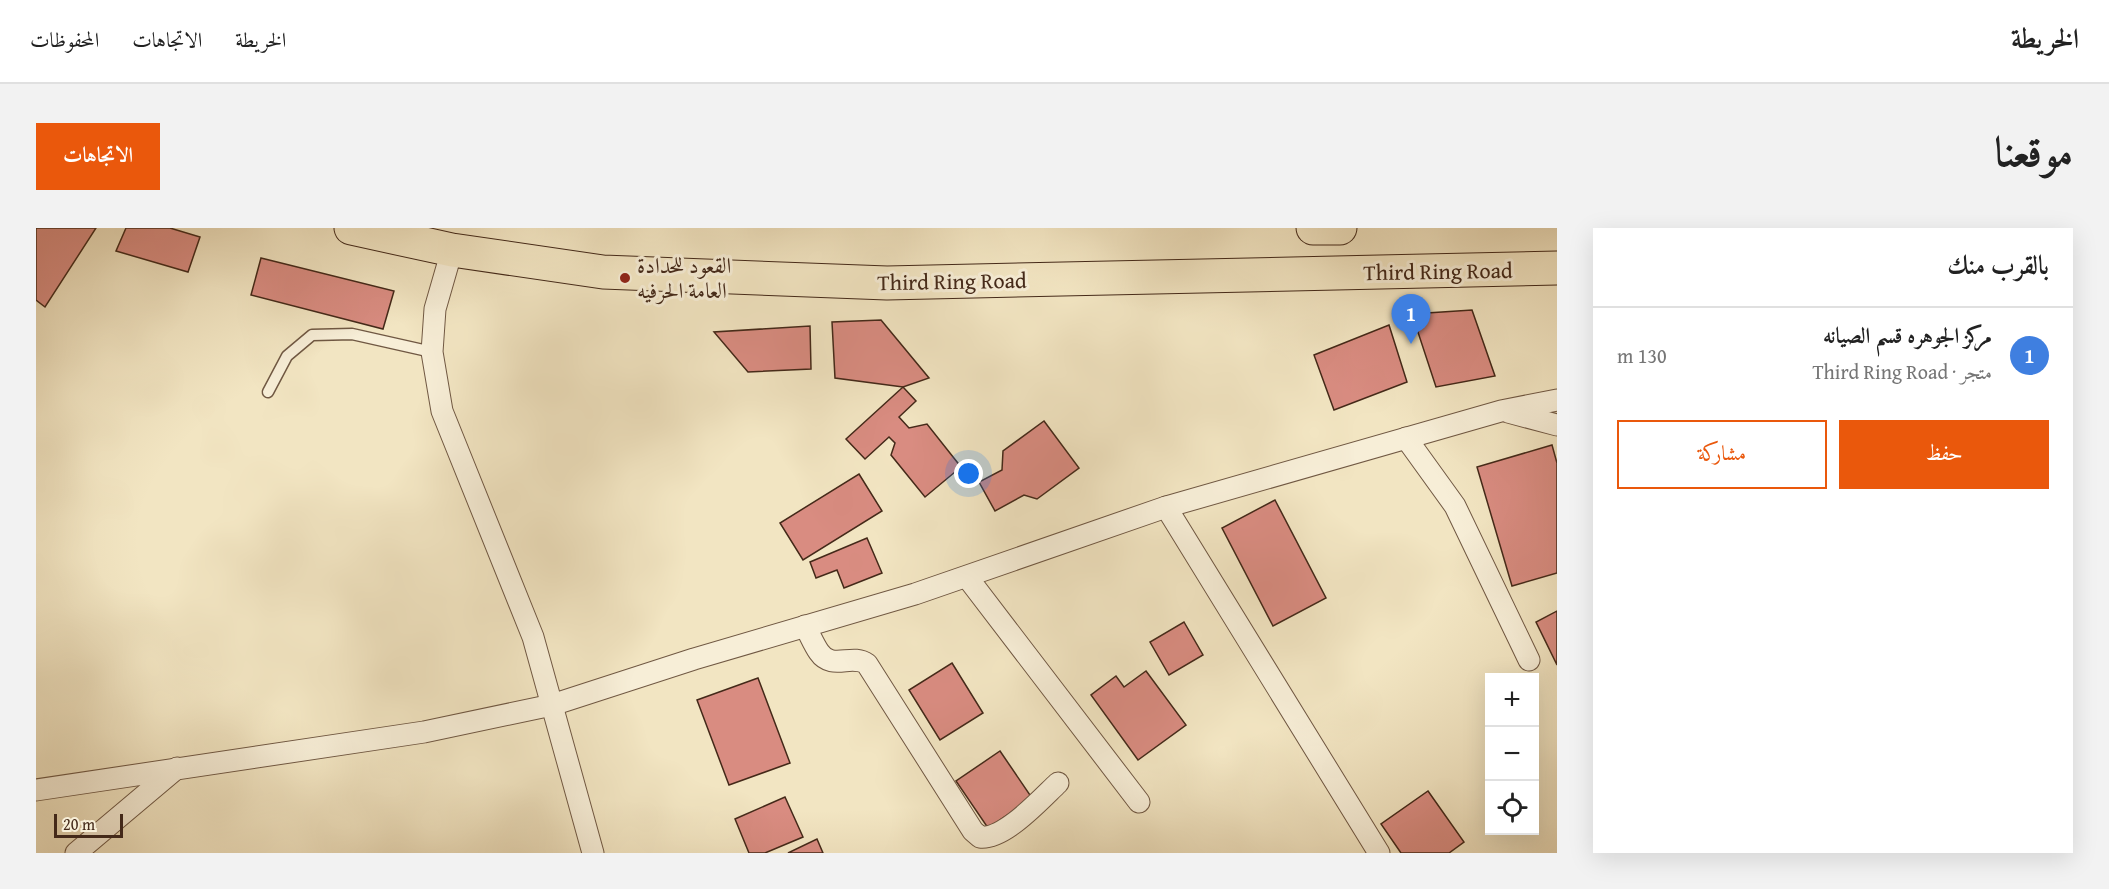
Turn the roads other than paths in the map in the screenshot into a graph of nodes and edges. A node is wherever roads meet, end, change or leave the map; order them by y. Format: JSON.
{"nodes":[{"id":1,"x":351,"y":228,"type":"edge"},
{"id":2,"x":1313,"y":228,"type":"edge"},
{"id":3,"x":1340,"y":228,"type":"edge"},
{"id":4,"x":452,"y":250,"type":"junction"},
{"id":5,"x":1557,"y":268,"type":"edge"},
{"id":6,"x":432,"y":352,"type":"junction"},
{"id":7,"x":268,"y":392,"type":"dead end"},
{"id":8,"x":1557,"y":400,"type":"edge"},
{"id":9,"x":1501,"y":411,"type":"junction"},
{"id":10,"x":1557,"y":424,"type":"edge"},
{"id":11,"x":1406,"y":438,"type":"junction"},
{"id":12,"x":1166,"y":507,"type":"junction"},
{"id":13,"x":967,"y":577,"type":"junction"},
{"id":14,"x":805,"y":626,"type":"junction"},
{"id":15,"x":1529,"y":660,"type":"dead end"},
{"id":16,"x":552,"y":705,"type":"junction"},
{"id":17,"x":177,"y":768,"type":"junction"},
{"id":18,"x":1058,"y":783,"type":"dead end"},
{"id":19,"x":36,"y":790,"type":"edge"},
{"id":20,"x":1139,"y":802,"type":"dead end"},
{"id":21,"x":76,"y":853,"type":"edge"},
{"id":22,"x":593,"y":853,"type":"edge"},
{"id":23,"x":1379,"y":853,"type":"edge"}],
"edges":[{"from":1,"to":4,"type":"main road","name":"Third Ring Road"},
{"from":2,"to":3,"type":"main road"},
{"from":4,"to":5,"type":"main road","name":"Third Ring Road"},
{"from":4,"to":6,"type":"street"},
{"from":6,"to":7,"type":"lane"},
{"from":6,"to":16,"type":"street"},
{"from":8,"to":9,"type":"street"},
{"from":9,"to":10,"type":"street"},
{"from":9,"to":11,"type":"street"},
{"from":11,"to":12,"type":"street"},
{"from":11,"to":15,"type":"street"},
{"from":12,"to":13,"type":"street"},
{"from":12,"to":23,"type":"street"},
{"from":13,"to":14,"type":"street"},
{"from":13,"to":20,"type":"street"},
{"from":14,"to":16,"type":"street"},
{"from":14,"to":18,"type":"street"},
{"from":16,"to":17,"type":"street"},
{"from":16,"to":22,"type":"street"},
{"from":17,"to":19,"type":"street"},
{"from":17,"to":21,"type":"street"}]}
